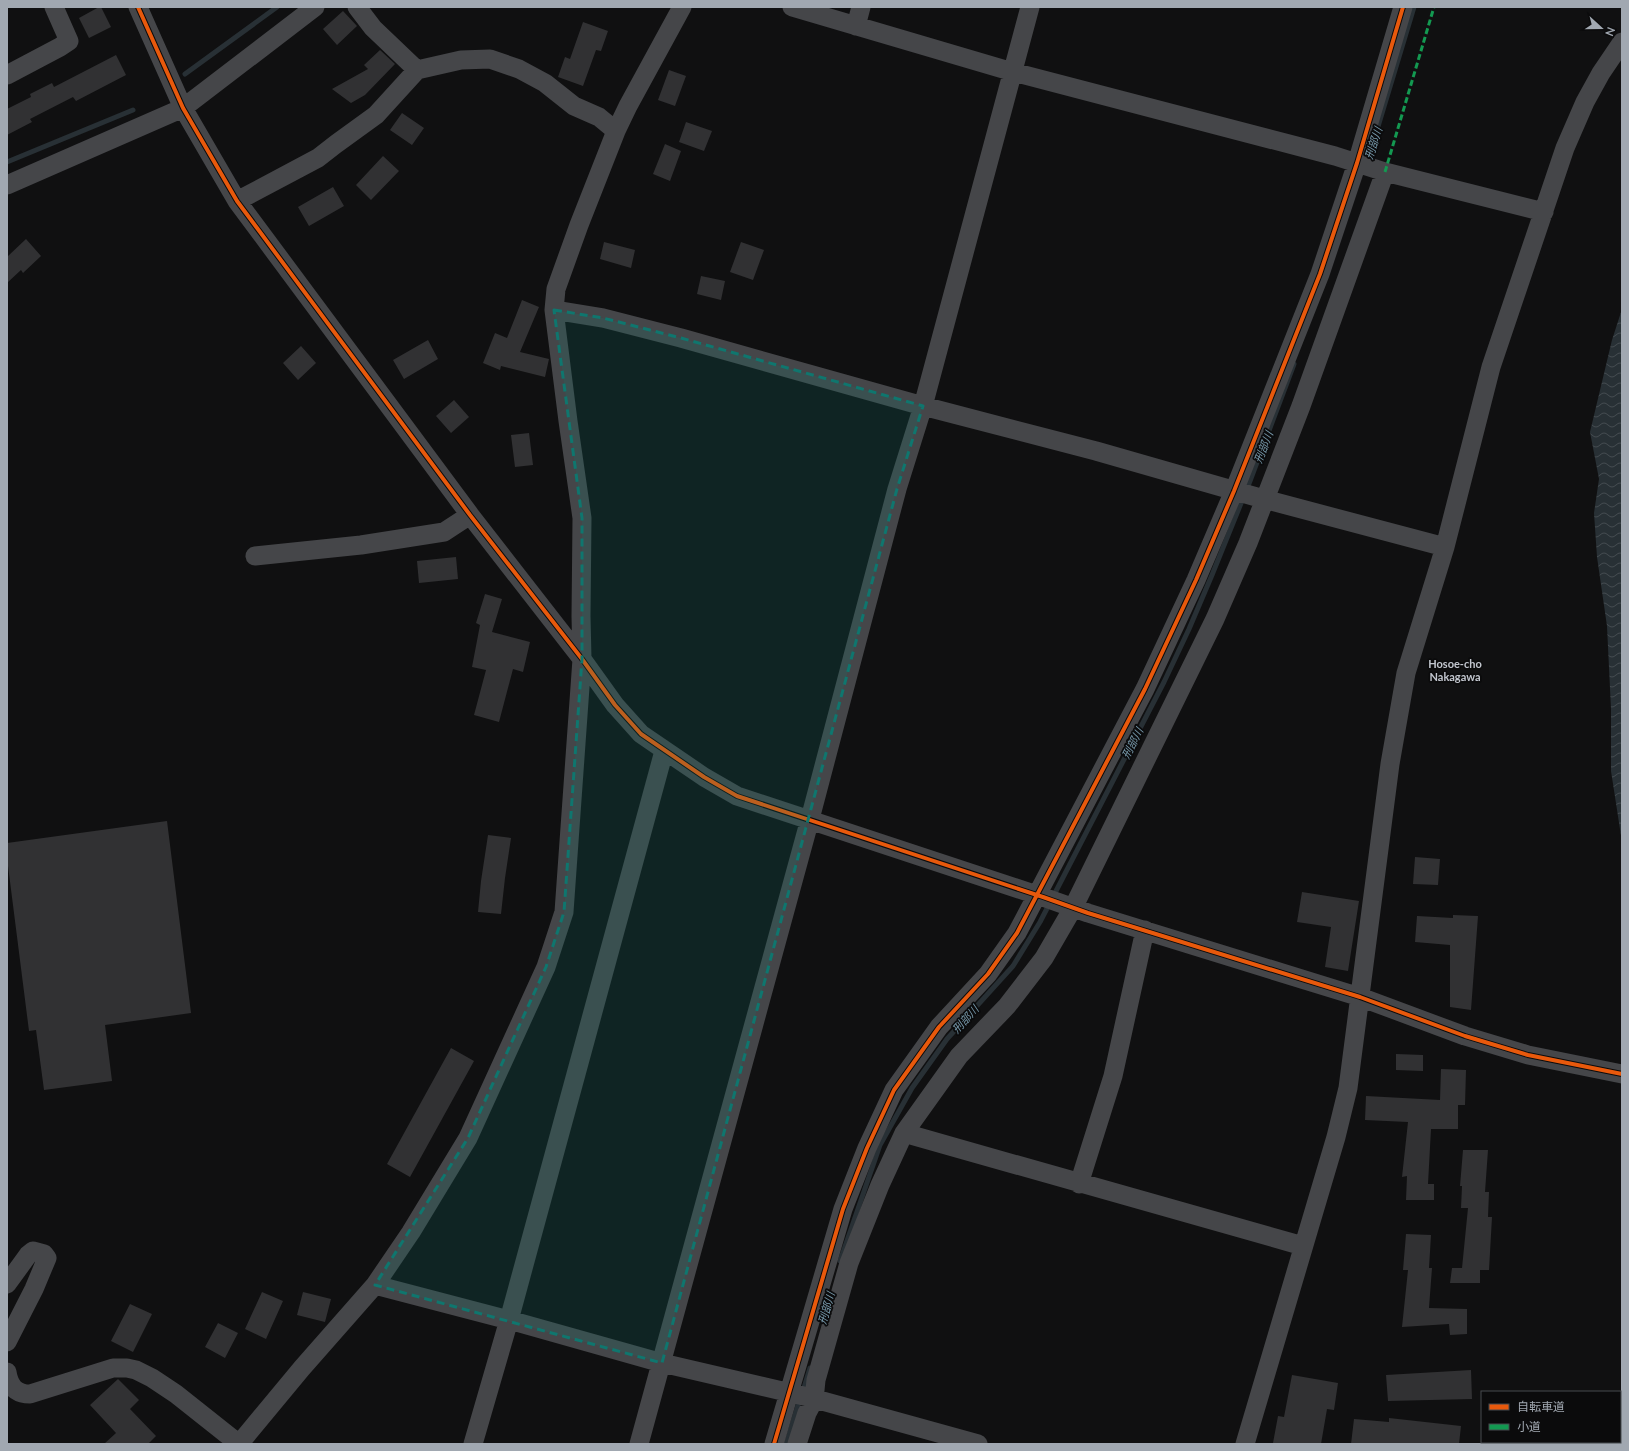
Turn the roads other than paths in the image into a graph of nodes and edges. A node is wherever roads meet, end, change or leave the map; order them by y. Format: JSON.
{"nodes":[{"id":1,"x":54,"y":7,"type":"edge"},
{"id":2,"x":138,"y":7,"type":"edge"},
{"id":3,"x":315,"y":7,"type":"edge"},
{"id":4,"x":357,"y":7,"type":"edge"},
{"id":5,"x":682,"y":7,"type":"edge"},
{"id":6,"x":792,"y":7,"type":"edge"},
{"id":7,"x":861,"y":7,"type":"edge"},
{"id":8,"x":1030,"y":7,"type":"edge"},
{"id":9,"x":1403,"y":7,"type":"edge"},
{"id":10,"x":856,"y":26,"type":"junction"},
{"id":11,"x":1622,"y":42,"type":"edge"},
{"id":12,"x":417,"y":70,"type":"junction"},
{"id":13,"x":1013,"y":72,"type":"junction"},
{"id":14,"x":8,"y":73,"type":"edge"},
{"id":15,"x":183,"y":108,"type":"junction"},
{"id":16,"x":616,"y":131,"type":"junction"},
{"id":17,"x":1357,"y":163,"type":"junction"},
{"id":18,"x":1385,"y":172,"type":"junction"},
{"id":19,"x":7,"y":185,"type":"edge"},
{"id":20,"x":237,"y":201,"type":"junction"},
{"id":21,"x":1544,"y":212,"type":"junction"},
{"id":22,"x":554,"y":310,"type":"junction"},
{"id":23,"x":923,"y":406,"type":"junction"},
{"id":24,"x":1235,"y":491,"type":"junction"},
{"id":25,"x":1262,"y":499,"type":"junction"},
{"id":26,"x":470,"y":515,"type":"junction"},
{"id":27,"x":1445,"y":547,"type":"junction"},
{"id":28,"x":255,"y":556,"type":"dead end"},
{"id":29,"x":582,"y":659,"type":"junction"},
{"id":30,"x":664,"y":750,"type":"junction"},
{"id":31,"x":810,"y":819,"type":"junction"},
{"id":32,"x":1040,"y":896,"type":"junction"},
{"id":33,"x":1072,"y":907,"type":"junction"},
{"id":34,"x":1145,"y":930,"type":"junction"},
{"id":35,"x":1360,"y":997,"type":"junction"},
{"id":36,"x":1622,"y":1074,"type":"edge"},
{"id":37,"x":904,"y":1133,"type":"junction"},
{"id":38,"x":1079,"y":1184,"type":"junction"},
{"id":39,"x":1303,"y":1246,"type":"junction"},
{"id":40,"x":7,"y":1284,"type":"edge"},
{"id":41,"x":375,"y":1285,"type":"junction"},
{"id":42,"x":509,"y":1320,"type":"junction"},
{"id":43,"x":7,"y":1342,"type":"edge"},
{"id":44,"x":662,"y":1363,"type":"junction"},
{"id":45,"x":7,"y":1372,"type":"edge"},
{"id":46,"x":802,"y":1396,"type":"junction"},
{"id":47,"x":239,"y":1444,"type":"edge"},
{"id":48,"x":473,"y":1444,"type":"edge"},
{"id":49,"x":640,"y":1444,"type":"edge"},
{"id":50,"x":774,"y":1444,"type":"edge"},
{"id":51,"x":797,"y":1444,"type":"edge"},
{"id":52,"x":978,"y":1444,"type":"edge"},
{"id":53,"x":1245,"y":1444,"type":"edge"}],
"edges":[{"from":1,"to":14,"type":"street"},
{"from":2,"to":15,"type":"street"},
{"from":3,"to":15,"type":"street"},
{"from":4,"to":12,"type":"street"},
{"from":5,"to":16,"type":"street"},
{"from":6,"to":10,"type":"street"},
{"from":7,"to":10,"type":"street"},
{"from":8,"to":13,"type":"street"},
{"from":9,"to":17,"type":"street"},
{"from":10,"to":13,"type":"street"},
{"from":11,"to":21,"type":"street"},
{"from":12,"to":16,"type":"street"},
{"from":12,"to":20,"type":"street"},
{"from":13,"to":17,"type":"street"},
{"from":13,"to":23,"type":"street"},
{"from":15,"to":19,"type":"street"},
{"from":15,"to":20,"type":"street"},
{"from":16,"to":22,"type":"street"},
{"from":17,"to":18,"type":"street"},
{"from":17,"to":24,"type":"street"},
{"from":18,"to":21,"type":"street"},
{"from":18,"to":25,"type":"street"},
{"from":20,"to":26,"type":"street"},
{"from":21,"to":27,"type":"street"},
{"from":22,"to":23,"type":"street"},
{"from":22,"to":29,"type":"street"},
{"from":23,"to":24,"type":"street"},
{"from":23,"to":31,"type":"street"},
{"from":24,"to":25,"type":"street"},
{"from":24,"to":32,"type":"street"},
{"from":25,"to":27,"type":"street"},
{"from":25,"to":33,"type":"street"},
{"from":26,"to":28,"type":"street"},
{"from":26,"to":29,"type":"street"},
{"from":27,"to":35,"type":"street"},
{"from":29,"to":30,"type":"street"},
{"from":29,"to":41,"type":"street"},
{"from":30,"to":31,"type":"street"},
{"from":30,"to":42,"type":"street"},
{"from":31,"to":32,"type":"street"},
{"from":31,"to":44,"type":"street"},
{"from":32,"to":33,"type":"street"},
{"from":32,"to":46,"type":"street"},
{"from":33,"to":34,"type":"street"},
{"from":33,"to":37,"type":"street"},
{"from":34,"to":35,"type":"street"},
{"from":34,"to":38,"type":"street"},
{"from":35,"to":36,"type":"street"},
{"from":35,"to":39,"type":"street"},
{"from":37,"to":38,"type":"street"},
{"from":37,"to":46,"type":"street"},
{"from":38,"to":39,"type":"street"},
{"from":39,"to":53,"type":"street"},
{"from":40,"to":43,"type":"street"},
{"from":41,"to":42,"type":"street"},
{"from":41,"to":47,"type":"street"},
{"from":42,"to":44,"type":"street"},
{"from":42,"to":48,"type":"street"},
{"from":44,"to":46,"type":"street"},
{"from":44,"to":49,"type":"street"},
{"from":45,"to":47,"type":"street"},
{"from":46,"to":50,"type":"street"},
{"from":46,"to":51,"type":"street"},
{"from":46,"to":52,"type":"street"}]}
